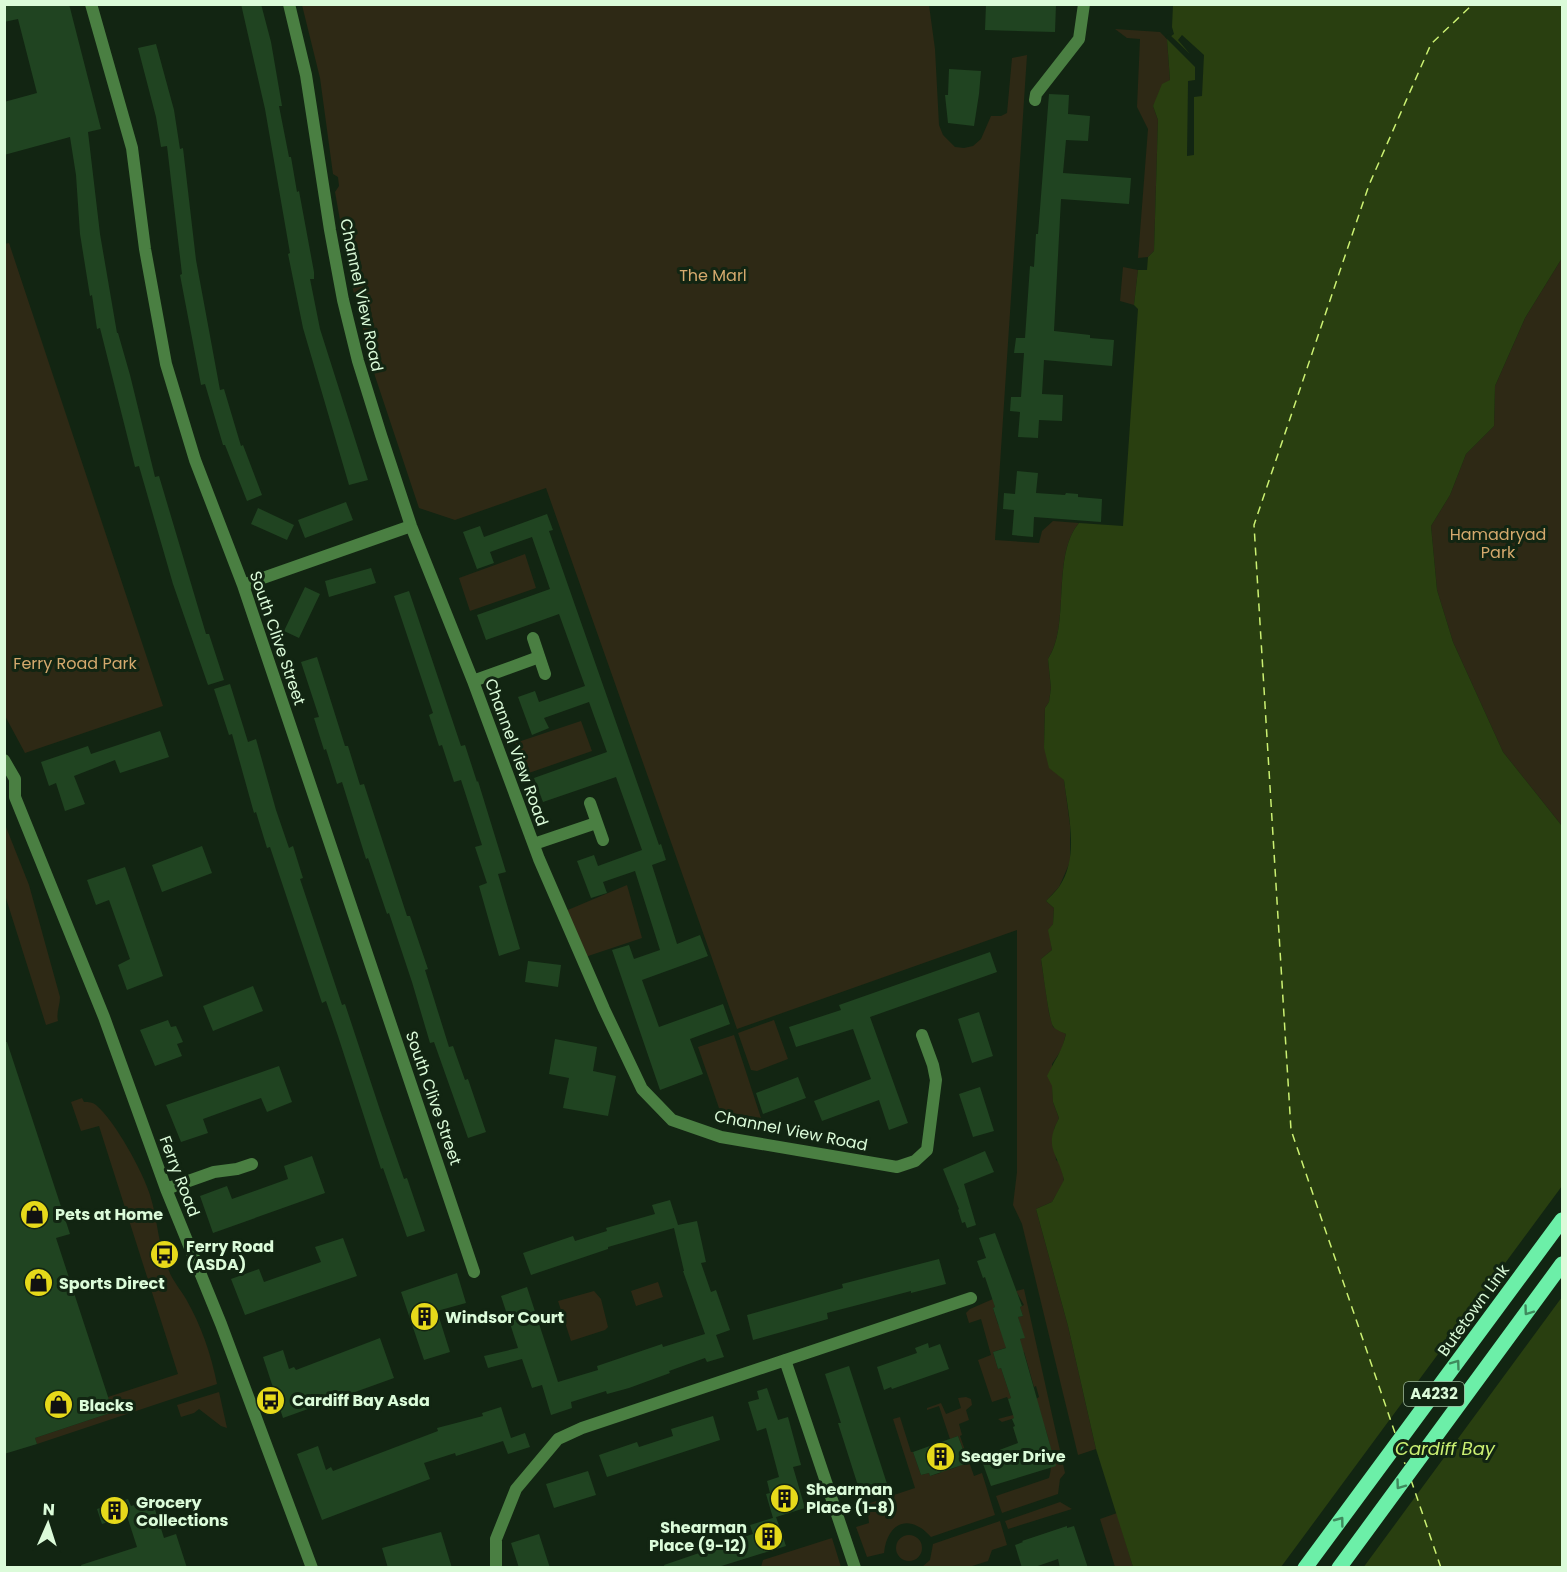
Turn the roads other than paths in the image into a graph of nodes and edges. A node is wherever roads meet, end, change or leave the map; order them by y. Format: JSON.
{"nodes":[{"id":1,"x":91,"y":4,"type":"edge"},
{"id":2,"x":289,"y":4,"type":"edge"},
{"id":3,"x":1084,"y":4,"type":"edge"},
{"id":4,"x":1035,"y":100,"type":"dead end"},
{"id":5,"x":411,"y":526,"type":"junction"},
{"id":6,"x":243,"y":585,"type":"junction"},
{"id":7,"x":533,"y":638,"type":"dead end"},
{"id":8,"x":539,"y":657,"type":"junction"},
{"id":9,"x":545,"y":674,"type":"dead end"},
{"id":10,"x":473,"y":681,"type":"junction"},
{"id":11,"x":4,"y":760,"type":"edge"},
{"id":12,"x":4,"y":789,"type":"edge"},
{"id":13,"x":15,"y":797,"type":"junction"},
{"id":14,"x":590,"y":803,"type":"dead end"},
{"id":15,"x":596,"y":823,"type":"junction"},
{"id":16,"x":603,"y":840,"type":"dead end"},
{"id":17,"x":534,"y":844,"type":"junction"},
{"id":18,"x":922,"y":1035,"type":"dead end"},
{"id":19,"x":252,"y":1164,"type":"dead end"},
{"id":20,"x":166,"y":1189,"type":"junction"},
{"id":21,"x":1563,"y":1220,"type":"edge"},
{"id":22,"x":1563,"y":1264,"type":"edge"},
{"id":23,"x":474,"y":1272,"type":"dead end"},
{"id":24,"x":971,"y":1298,"type":"dead end"},
{"id":25,"x":785,"y":1360,"type":"junction"},
{"id":26,"x":312,"y":1568,"type":"edge"},
{"id":27,"x":496,"y":1568,"type":"edge"},
{"id":28,"x":855,"y":1568,"type":"edge"},
{"id":29,"x":1305,"y":1568,"type":"edge"},
{"id":30,"x":1339,"y":1568,"type":"edge"}],
"edges":[{"from":1,"to":6,"type":"street","name":"South Clive Street"},
{"from":2,"to":5,"type":"street","name":"Channel View Road"},
{"from":3,"to":4,"type":"street"},
{"from":5,"to":6,"type":"street"},
{"from":5,"to":10,"type":"street","name":"Channel View Road"},
{"from":6,"to":23,"type":"street","name":"South Clive Street"},
{"from":7,"to":8,"type":"street"},
{"from":8,"to":9,"type":"street"},
{"from":8,"to":10,"type":"street"},
{"from":10,"to":17,"type":"street","name":"Channel View Road"},
{"from":11,"to":13,"type":"street","name":"Ferry Road"},
{"from":12,"to":13,"type":"street"},
{"from":13,"to":20,"type":"street","name":"Ferry Road"},
{"from":14,"to":15,"type":"street"},
{"from":15,"to":16,"type":"street"},
{"from":15,"to":17,"type":"street"},
{"from":17,"to":18,"type":"street","name":"Channel View Road"},
{"from":19,"to":20,"type":"street"},
{"from":20,"to":26,"type":"street","name":"Ferry Road"},
{"from":29,"to":21,"type":"main road","name":"Butetown Link","number":"A4232","one_way":true},
{"from":22,"to":30,"type":"main road","number":"A4232","one_way":true},
{"from":24,"to":25,"type":"street"},
{"from":25,"to":27,"type":"street"},
{"from":25,"to":28,"type":"street"}]}
